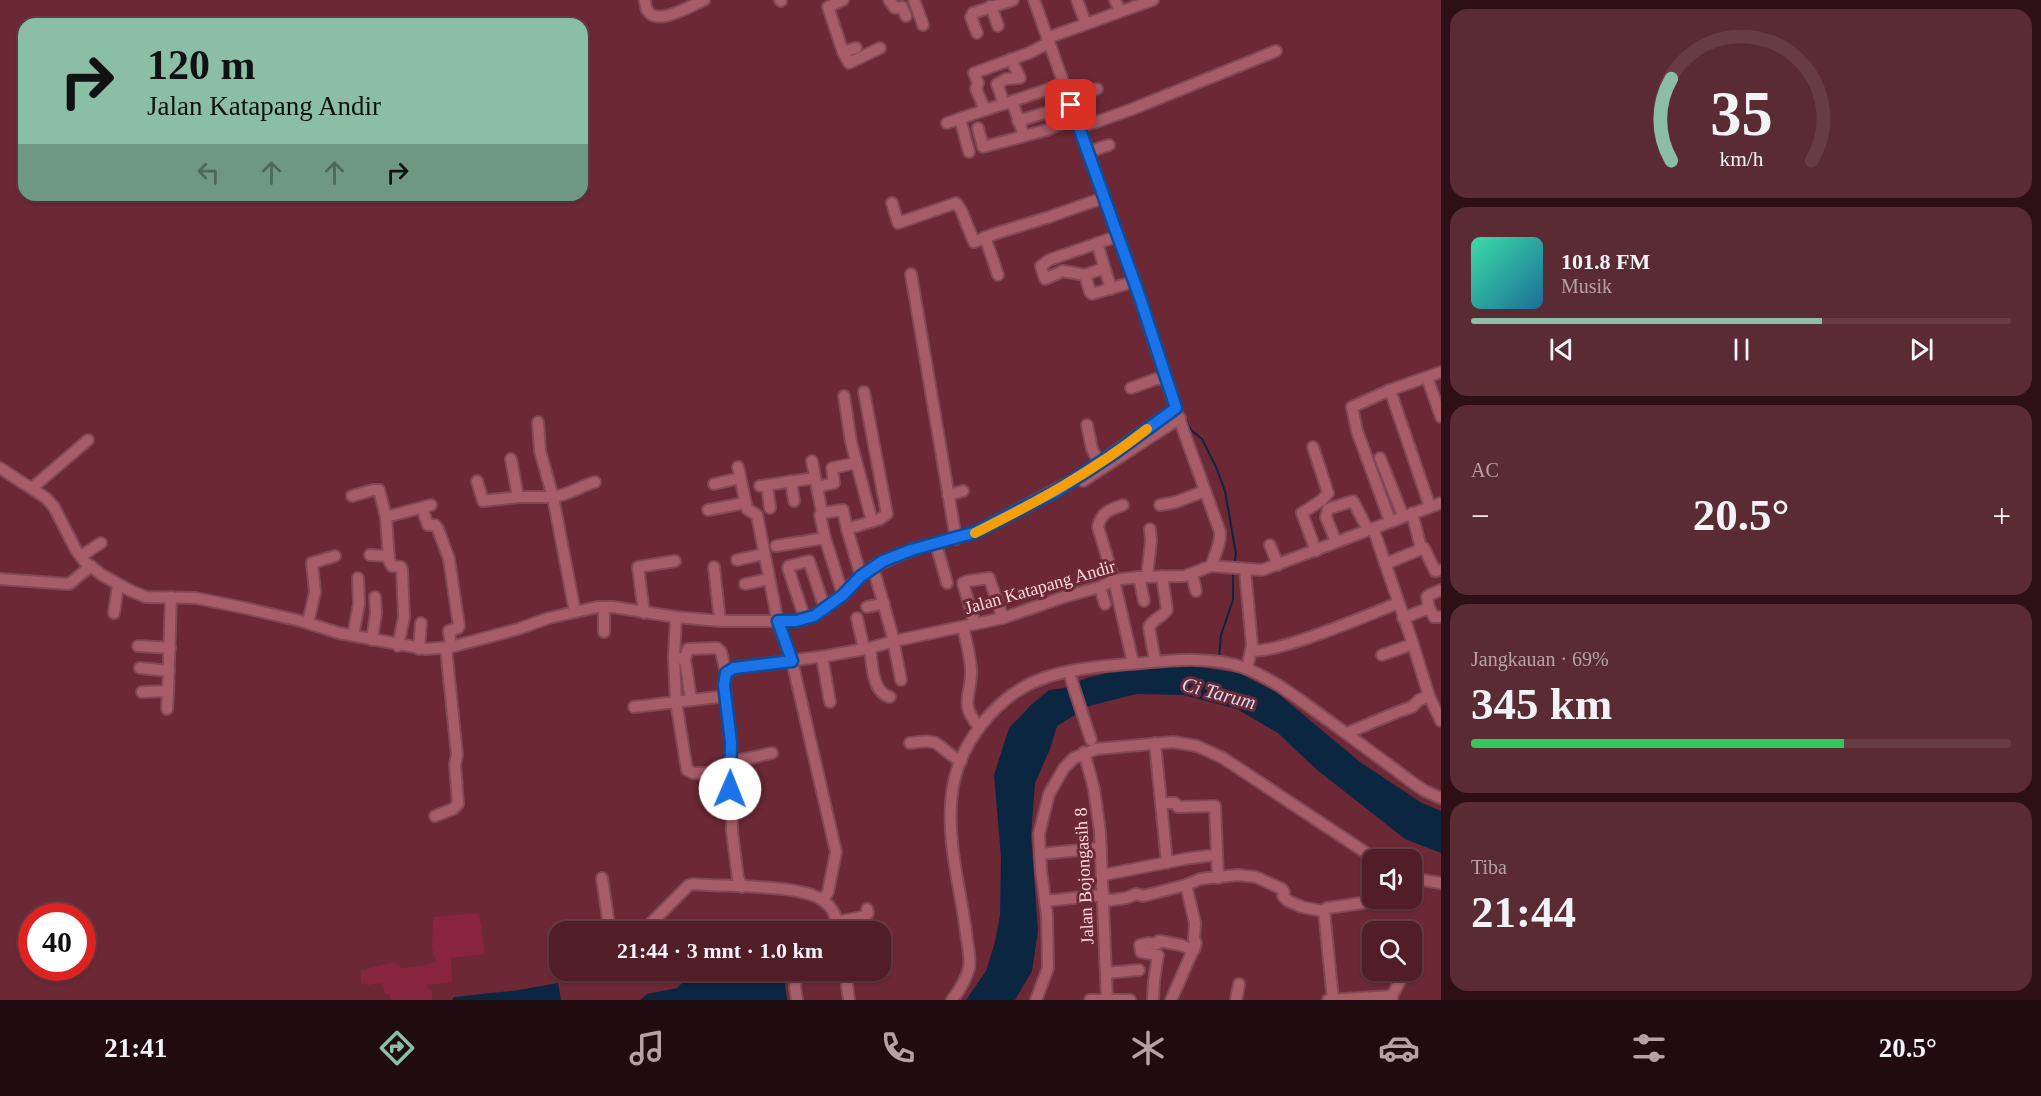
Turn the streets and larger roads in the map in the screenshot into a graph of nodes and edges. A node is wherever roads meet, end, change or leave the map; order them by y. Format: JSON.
{"nodes":[{"id":1,"x":644,"y":0,"type":"edge"},
{"id":2,"x":704,"y":0,"type":"edge"},
{"id":3,"x":843,"y":0,"type":"edge"},
{"id":4,"x":889,"y":0,"type":"edge"},
{"id":5,"x":914,"y":0,"type":"edge"},
{"id":6,"x":1013,"y":0,"type":"edge"},
{"id":7,"x":1034,"y":0,"type":"edge"},
{"id":8,"x":1077,"y":0,"type":"edge"},
{"id":9,"x":1115,"y":0,"type":"edge"},
{"id":10,"x":1154,"y":0,"type":"edge"},
{"id":11,"x":826,"y":3,"type":"edge"},
{"id":12,"x":994,"y":4,"type":"edge"},
{"id":13,"x":1120,"y":11,"type":"junction"},
{"id":14,"x":906,"y":16,"type":"dead end"},
{"id":15,"x":1086,"y":24,"type":"junction"},
{"id":16,"x":923,"y":25,"type":"dead end"},
{"id":17,"x":998,"y":26,"type":"dead end"},
{"id":18,"x":977,"y":33,"type":"dead end"},
{"id":19,"x":1048,"y":40,"type":"junction"},
{"id":20,"x":856,"y":48,"type":"dead end"},
{"id":21,"x":880,"y":48,"type":"dead end"},
{"id":22,"x":1276,"y":51,"type":"dead end"},
{"id":23,"x":843,"y":52,"type":"junction"},
{"id":24,"x":1011,"y":59,"type":"junction"},
{"id":25,"x":1064,"y":84,"type":"junction"},
{"id":26,"x":1097,"y":89,"type":"dead end"},
{"id":27,"x":1008,"y":102,"type":"junction"},
{"id":28,"x":1070,"y":102,"type":"junction"},
{"id":29,"x":985,"y":110,"type":"junction"},
{"id":30,"x":1041,"y":115,"type":"junction"},
{"id":31,"x":960,"y":119,"type":"junction"},
{"id":32,"x":1018,"y":121,"type":"junction"},
{"id":33,"x":947,"y":123,"type":"dead end"},
{"id":34,"x":1077,"y":123,"type":"junction"},
{"id":35,"x":978,"y":128,"type":"dead end"},
{"id":36,"x":1047,"y":130,"type":"junction"},
{"id":37,"x":1024,"y":136,"type":"junction"},
{"id":38,"x":1109,"y":145,"type":"dead end"},
{"id":39,"x":982,"y":147,"type":"junction"},
{"id":40,"x":1088,"y":152,"type":"junction"},
{"id":41,"x":1104,"y":198,"type":"junction"},
{"id":42,"x":892,"y":203,"type":"dead end"},
{"id":43,"x":1118,"y":236,"type":"junction"},
{"id":44,"x":985,"y":237,"type":"junction"},
{"id":45,"x":1097,"y":243,"type":"junction"},
{"id":46,"x":1104,"y":268,"type":"junction"},
{"id":47,"x":911,"y":274,"type":"dead end"},
{"id":48,"x":998,"y":275,"type":"dead end"},
{"id":49,"x":1085,"y":275,"type":"junction"},
{"id":50,"x":1133,"y":280,"type":"junction"},
{"id":51,"x":1111,"y":289,"type":"junction"},
{"id":52,"x":1441,"y":372,"type":"edge"},
{"id":53,"x":1427,"y":377,"type":"junction"},
{"id":54,"x":1167,"y":379,"type":"junction"},
{"id":55,"x":1131,"y":388,"type":"dead end"},
{"id":56,"x":1390,"y":390,"type":"junction"},
{"id":57,"x":864,"y":392,"type":"dead end"},
{"id":58,"x":844,"y":396,"type":"dead end"},
{"id":59,"x":1178,"y":413,"type":"junction"},
{"id":60,"x":1441,"y":417,"type":"edge"},
{"id":61,"x":538,"y":422,"type":"dead end"},
{"id":62,"x":1087,"y":424,"type":"dead end"},
{"id":63,"x":88,"y":440,"type":"dead end"},
{"id":64,"x":1313,"y":447,"type":"dead end"},
{"id":65,"x":1380,"y":458,"type":"dead end"},
{"id":66,"x":511,"y":459,"type":"dead end"},
{"id":67,"x":812,"y":461,"type":"dead end"},
{"id":68,"x":856,"y":463,"type":"junction"},
{"id":69,"x":1099,"y":463,"type":"junction"},
{"id":70,"x":0,"y":468,"type":"edge"},
{"id":71,"x":477,"y":481,"type":"dead end"},
{"id":72,"x":790,"y":481,"type":"junction"},
{"id":73,"x":595,"y":482,"type":"dead end"},
{"id":74,"x":816,"y":482,"type":"junction"},
{"id":75,"x":714,"y":484,"type":"dead end"},
{"id":76,"x":32,"y":488,"type":"junction"},
{"id":77,"x":963,"y":491,"type":"dead end"},
{"id":78,"x":1205,"y":491,"type":"junction"},
{"id":79,"x":948,"y":495,"type":"junction"},
{"id":80,"x":352,"y":496,"type":"dead end"},
{"id":81,"x":518,"y":497,"type":"junction"},
{"id":82,"x":553,"y":497,"type":"junction"},
{"id":83,"x":794,"y":501,"type":"dead end"},
{"id":84,"x":746,"y":503,"type":"junction"},
{"id":85,"x":1123,"y":505,"type":"dead end"},
{"id":86,"x":1160,"y":505,"type":"dead end"},
{"id":87,"x":1436,"y":505,"type":"edge"},
{"id":88,"x":770,"y":508,"type":"dead end"},
{"id":89,"x":708,"y":510,"type":"dead end"},
{"id":90,"x":822,"y":513,"type":"junction"},
{"id":91,"x":1407,"y":515,"type":"junction"},
{"id":92,"x":386,"y":517,"type":"junction"},
{"id":93,"x":872,"y":521,"type":"junction"},
{"id":94,"x":1390,"y":521,"type":"junction"},
{"id":95,"x":848,"y":528,"type":"junction"},
{"id":96,"x":1150,"y":529,"type":"dead end"},
{"id":97,"x":1371,"y":529,"type":"junction"},
{"id":98,"x":825,"y":538,"type":"junction"},
{"id":99,"x":956,"y":539,"type":"junction"},
{"id":100,"x":1336,"y":542,"type":"junction"},
{"id":101,"x":100,"y":543,"type":"dead end"},
{"id":102,"x":1270,"y":545,"type":"dead end"},
{"id":103,"x":776,"y":546,"type":"dead end"},
{"id":104,"x":937,"y":547,"type":"junction"},
{"id":105,"x":1421,"y":548,"type":"junction"},
{"id":106,"x":1316,"y":550,"type":"junction"},
{"id":107,"x":369,"y":555,"type":"dead end"},
{"id":108,"x":764,"y":555,"type":"junction"},
{"id":109,"x":81,"y":556,"type":"junction"},
{"id":110,"x":335,"y":556,"type":"dead end"},
{"id":111,"x":389,"y":556,"type":"junction"},
{"id":112,"x":737,"y":560,"type":"dead end"},
{"id":113,"x":675,"y":561,"type":"dead end"},
{"id":114,"x":1385,"y":564,"type":"junction"},
{"id":115,"x":1278,"y":565,"type":"junction"},
{"id":116,"x":1211,"y":566,"type":"junction"},
{"id":117,"x":714,"y":567,"type":"dead end"},
{"id":118,"x":89,"y":568,"type":"junction"},
{"id":119,"x":1236,"y":568,"type":"junction"},
{"id":120,"x":874,"y":569,"type":"junction"},
{"id":121,"x":1441,"y":570,"type":"edge"},
{"id":122,"x":1192,"y":574,"type":"junction"},
{"id":123,"x":861,"y":576,"type":"junction"},
{"id":124,"x":1143,"y":576,"type":"junction"},
{"id":125,"x":1162,"y":576,"type":"junction"},
{"id":126,"x":358,"y":578,"type":"dead end"},
{"id":127,"x":0,"y":579,"type":"edge"},
{"id":128,"x":769,"y":579,"type":"junction"},
{"id":129,"x":1114,"y":580,"type":"junction"},
{"id":130,"x":745,"y":584,"type":"dead end"},
{"id":131,"x":947,"y":584,"type":"dead end"},
{"id":132,"x":118,"y":587,"type":"junction"},
{"id":133,"x":1100,"y":587,"type":"junction"},
{"id":134,"x":1441,"y":590,"type":"edge"},
{"id":135,"x":1196,"y":591,"type":"dead end"},
{"id":136,"x":843,"y":595,"type":"junction"},
{"id":137,"x":375,"y":597,"type":"dead end"},
{"id":138,"x":171,"y":601,"type":"junction"},
{"id":139,"x":1144,"y":601,"type":"dead end"},
{"id":140,"x":884,"y":603,"type":"junction"},
{"id":141,"x":1398,"y":603,"type":"junction"},
{"id":142,"x":1106,"y":604,"type":"dead end"},
{"id":143,"x":867,"y":607,"type":"dead end"},
{"id":144,"x":1429,"y":608,"type":"junction"},
{"id":145,"x":604,"y":609,"type":"junction"},
{"id":146,"x":825,"y":609,"type":"junction"},
{"id":147,"x":575,"y":612,"type":"junction"},
{"id":148,"x":644,"y":613,"type":"junction"},
{"id":149,"x":114,"y":614,"type":"dead end"},
{"id":150,"x":1441,"y":617,"type":"edge"},
{"id":151,"x":857,"y":618,"type":"dead end"},
{"id":152,"x":1003,"y":618,"type":"junction"},
{"id":153,"x":1403,"y":618,"type":"junction"},
{"id":154,"x":805,"y":619,"type":"junction"},
{"id":155,"x":676,"y":620,"type":"junction"},
{"id":156,"x":720,"y":621,"type":"junction"},
{"id":157,"x":308,"y":623,"type":"junction"},
{"id":158,"x":421,"y":623,"type":"dead end"},
{"id":159,"x":779,"y":624,"type":"junction"},
{"id":160,"x":975,"y":624,"type":"junction"},
{"id":161,"x":963,"y":627,"type":"junction"},
{"id":162,"x":604,"y":632,"type":"dead end"},
{"id":163,"x":353,"y":635,"type":"junction"},
{"id":164,"x":372,"y":640,"type":"junction"},
{"id":165,"x":894,"y":641,"type":"junction"},
{"id":166,"x":1413,"y":644,"type":"junction"},
{"id":167,"x":138,"y":646,"type":"dead end"},
{"id":168,"x":398,"y":646,"type":"junction"},
{"id":169,"x":170,"y":648,"type":"junction"},
{"id":170,"x":419,"y":649,"type":"junction"},
{"id":171,"x":448,"y":649,"type":"junction"},
{"id":172,"x":867,"y":649,"type":"junction"},
{"id":173,"x":1252,"y":650,"type":"junction"},
{"id":174,"x":1382,"y":655,"type":"dead end"},
{"id":175,"x":822,"y":657,"type":"junction"},
{"id":176,"x":680,"y":658,"type":"junction"},
{"id":177,"x":792,"y":661,"type":"junction"},
{"id":178,"x":1155,"y":661,"type":"junction"},
{"id":179,"x":1133,"y":663,"type":"junction"},
{"id":180,"x":140,"y":668,"type":"dead end"},
{"id":181,"x":1082,"y":669,"type":"junction"},
{"id":182,"x":1247,"y":669,"type":"junction"},
{"id":183,"x":169,"y":671,"type":"junction"},
{"id":184,"x":726,"y":673,"type":"junction"},
{"id":185,"x":1055,"y":675,"type":"junction"},
{"id":186,"x":1071,"y":679,"type":"junction"},
{"id":187,"x":901,"y":680,"type":"dead end"},
{"id":188,"x":168,"y":691,"type":"junction"},
{"id":189,"x":142,"y":692,"type":"dead end"},
{"id":190,"x":726,"y":696,"type":"junction"},
{"id":191,"x":1429,"y":696,"type":"junction"},
{"id":192,"x":890,"y":697,"type":"dead end"},
{"id":193,"x":691,"y":700,"type":"junction"},
{"id":194,"x":676,"y":702,"type":"junction"},
{"id":195,"x":830,"y":702,"type":"dead end"},
{"id":196,"x":634,"y":707,"type":"dead end"},
{"id":197,"x":167,"y":709,"type":"dead end"},
{"id":198,"x":1441,"y":717,"type":"edge"},
{"id":199,"x":979,"y":727,"type":"junction"},
{"id":200,"x":1347,"y":734,"type":"junction"},
{"id":201,"x":1091,"y":740,"type":"junction"},
{"id":202,"x":910,"y":743,"type":"dead end"},
{"id":203,"x":1155,"y":743,"type":"junction"},
{"id":204,"x":1107,"y":747,"type":"junction"},
{"id":205,"x":772,"y":753,"type":"dead end"},
{"id":206,"x":1083,"y":753,"type":"junction"},
{"id":207,"x":961,"y":761,"type":"junction"},
{"id":208,"x":731,"y":768,"type":"junction"},
{"id":209,"x":1441,"y":798,"type":"edge"},
{"id":210,"x":1161,"y":803,"type":"junction"},
{"id":211,"x":435,"y":816,"type":"dead end"},
{"id":212,"x":1101,"y":848,"type":"junction"},
{"id":213,"x":1362,"y":850,"type":"edge"},
{"id":214,"x":1040,"y":854,"type":"junction"},
{"id":215,"x":1217,"y":855,"type":"junction"},
{"id":216,"x":1167,"y":863,"type":"junction"},
{"id":217,"x":1103,"y":875,"type":"junction"},
{"id":218,"x":602,"y":878,"type":"dead end"},
{"id":219,"x":1218,"y":878,"type":"junction"},
{"id":220,"x":1422,"y":880,"type":"edge"},
{"id":221,"x":1441,"y":883,"type":"edge"},
{"id":222,"x":1186,"y":885,"type":"junction"},
{"id":223,"x":742,"y":887,"type":"junction"},
{"id":224,"x":1104,"y":898,"type":"junction"},
{"id":225,"x":823,"y":900,"type":"junction"},
{"id":226,"x":1045,"y":901,"type":"junction"},
{"id":227,"x":1362,"y":903,"type":"edge"},
{"id":228,"x":867,"y":909,"type":"dead end"},
{"id":229,"x":1324,"y":910,"type":"junction"},
{"id":230,"x":608,"y":921,"type":"edge"},
{"id":231,"x":653,"y":921,"type":"edge"},
{"id":232,"x":837,"y":921,"type":"edge"},
{"id":233,"x":853,"y":921,"type":"edge"},
{"id":234,"x":1193,"y":950,"type":"junction"},
{"id":235,"x":1139,"y":970,"type":"dead end"},
{"id":236,"x":1106,"y":973,"type":"junction"},
{"id":237,"x":796,"y":981,"type":"edge"},
{"id":238,"x":846,"y":981,"type":"edge"},
{"id":239,"x":1399,"y":981,"type":"edge"},
{"id":240,"x":1239,"y":984,"type":"dead end"},
{"id":241,"x":1392,"y":998,"type":"edge"},
{"id":242,"x":797,"y":1000,"type":"edge"},
{"id":243,"x":849,"y":1000,"type":"edge"},
{"id":244,"x":952,"y":1000,"type":"edge"},
{"id":245,"x":1036,"y":1000,"type":"edge"},
{"id":246,"x":1090,"y":1000,"type":"edge"},
{"id":247,"x":1107,"y":1000,"type":"edge"},
{"id":248,"x":1130,"y":1000,"type":"edge"},
{"id":249,"x":1153,"y":1000,"type":"edge"},
{"id":250,"x":1171,"y":1000,"type":"edge"},
{"id":251,"x":1236,"y":1000,"type":"edge"},
{"id":252,"x":1328,"y":1000,"type":"edge"},
{"id":253,"x":1333,"y":1000,"type":"edge"}],
"edges":[{"from":1,"to":2,"type":"street"},
{"from":3,"to":11,"type":"street"},
{"from":4,"to":14,"type":"street"},
{"from":5,"to":16,"type":"street"},
{"from":6,"to":12,"type":"street"},
{"from":7,"to":19,"type":"street"},
{"from":8,"to":15,"type":"street"},
{"from":9,"to":13,"type":"street"},
{"from":10,"to":13,"type":"street"},
{"from":11,"to":23,"type":"street"},
{"from":12,"to":17,"type":"street"},
{"from":12,"to":18,"type":"street"},
{"from":13,"to":15,"type":"street"},
{"from":15,"to":19,"type":"street"},
{"from":19,"to":24,"type":"street"},
{"from":19,"to":25,"type":"street"},
{"from":20,"to":23,"type":"street"},
{"from":21,"to":23,"type":"street"},
{"from":22,"to":34,"type":"street"},
{"from":24,"to":27,"type":"street"},
{"from":24,"to":29,"type":"street"},
{"from":25,"to":27,"type":"street"},
{"from":25,"to":28,"type":"street"},
{"from":26,"to":28,"type":"street"},
{"from":27,"to":29,"type":"street"},
{"from":27,"to":32,"type":"street"},
{"from":28,"to":30,"type":"street"},
{"from":28,"to":34,"type":"street"},
{"from":29,"to":31,"type":"street"},
{"from":30,"to":32,"type":"street"},
{"from":30,"to":36,"type":"street"},
{"from":31,"to":33,"type":"street"},
{"from":31,"to":39,"type":"street"},
{"from":32,"to":37,"type":"street"},
{"from":34,"to":36,"type":"street"},
{"from":34,"to":40,"type":"street"},
{"from":35,"to":39,"type":"street"},
{"from":36,"to":37,"type":"street"},
{"from":37,"to":39,"type":"street"},
{"from":38,"to":40,"type":"street"},
{"from":40,"to":41,"type":"street"},
{"from":41,"to":43,"type":"street"},
{"from":41,"to":44,"type":"street"},
{"from":42,"to":44,"type":"street"},
{"from":43,"to":45,"type":"street"},
{"from":43,"to":50,"type":"street"},
{"from":44,"to":48,"type":"street"},
{"from":45,"to":46,"type":"street"},
{"from":45,"to":49,"type":"street"},
{"from":46,"to":49,"type":"street"},
{"from":46,"to":51,"type":"street"},
{"from":47,"to":79,"type":"street"},
{"from":49,"to":51,"type":"street"},
{"from":50,"to":51,"type":"street"},
{"from":50,"to":54,"type":"street"},
{"from":52,"to":53,"type":"street"},
{"from":53,"to":56,"type":"street"},
{"from":53,"to":60,"type":"street"},
{"from":54,"to":55,"type":"street"},
{"from":54,"to":59,"type":"street"},
{"from":56,"to":87,"type":"street"},
{"from":56,"to":94,"type":"street"},
{"from":57,"to":93,"type":"street"},
{"from":58,"to":68,"type":"street"},
{"from":59,"to":69,"type":"street"},
{"from":59,"to":78,"type":"street"},
{"from":59,"to":104,"type":"street"},
{"from":61,"to":82,"type":"street"},
{"from":62,"to":69,"type":"street"},
{"from":63,"to":76,"type":"street"},
{"from":64,"to":106,"type":"street"},
{"from":65,"to":91,"type":"street"},
{"from":66,"to":81,"type":"street"},
{"from":67,"to":74,"type":"street"},
{"from":68,"to":74,"type":"street"},
{"from":68,"to":93,"type":"street"},
{"from":69,"to":99,"type":"street"},
{"from":70,"to":76,"type":"street"},
{"from":71,"to":81,"type":"street"},
{"from":72,"to":74,"type":"street"},
{"from":72,"to":83,"type":"street"},
{"from":72,"to":88,"type":"street"},
{"from":73,"to":82,"type":"street"},
{"from":74,"to":90,"type":"street"},
{"from":75,"to":84,"type":"street"},
{"from":76,"to":109,"type":"street"},
{"from":77,"to":79,"type":"street"},
{"from":78,"to":86,"type":"street"},
{"from":78,"to":116,"type":"street"},
{"from":79,"to":99,"type":"street"},
{"from":80,"to":92,"type":"street"},
{"from":81,"to":82,"type":"street"},
{"from":82,"to":147,"type":"street"},
{"from":84,"to":89,"type":"street"},
{"from":84,"to":108,"type":"street"},
{"from":85,"to":129,"type":"street"},
{"from":87,"to":91,"type":"street"},
{"from":90,"to":95,"type":"street"},
{"from":90,"to":98,"type":"street"},
{"from":91,"to":94,"type":"street"},
{"from":91,"to":105,"type":"street"},
{"from":92,"to":111,"type":"street"},
{"from":92,"to":171,"type":"street"},
{"from":93,"to":95,"type":"street"},
{"from":94,"to":97,"type":"street"},
{"from":95,"to":123,"type":"street"},
{"from":96,"to":124,"type":"street"},
{"from":97,"to":100,"type":"street"},
{"from":97,"to":100,"type":"street"},
{"from":97,"to":114,"type":"street"},
{"from":98,"to":103,"type":"street"},
{"from":98,"to":136,"type":"street"},
{"from":99,"to":104,"type":"street"},
{"from":100,"to":106,"type":"street"},
{"from":101,"to":109,"type":"street"},
{"from":102,"to":115,"type":"street"},
{"from":104,"to":120,"type":"street"},
{"from":104,"to":131,"type":"street"},
{"from":105,"to":114,"type":"street"},
{"from":105,"to":121,"type":"street"},
{"from":106,"to":115,"type":"street"},
{"from":107,"to":111,"type":"street"},
{"from":108,"to":112,"type":"street"},
{"from":108,"to":128,"type":"street"},
{"from":109,"to":118,"type":"street"},
{"from":110,"to":157,"type":"street"},
{"from":111,"to":168,"type":"street"},
{"from":113,"to":148,"type":"street"},
{"from":114,"to":141,"type":"street"},
{"from":115,"to":119,"type":"street"},
{"from":116,"to":119,"type":"street"},
{"from":116,"to":122,"type":"street","name":"Jalan Katapang Andir"},
{"from":117,"to":156,"type":"street"},
{"from":118,"to":127,"type":"street"},
{"from":118,"to":132,"type":"street"},
{"from":119,"to":173,"type":"street"},
{"from":120,"to":123,"type":"street"},
{"from":120,"to":140,"type":"street"},
{"from":122,"to":125,"type":"street","name":"Jalan Katapang Andir"},
{"from":122,"to":135,"type":"street"},
{"from":123,"to":136,"type":"street"},
{"from":124,"to":125,"type":"street","name":"Jalan Katapang Andir"},
{"from":124,"to":129,"type":"street","name":"Jalan Katapang Andir"},
{"from":124,"to":139,"type":"street"},
{"from":125,"to":178,"type":"street"},
{"from":126,"to":163,"type":"street"},
{"from":128,"to":130,"type":"street"},
{"from":128,"to":159,"type":"street"},
{"from":129,"to":133,"type":"street","name":"Jalan Katapang Andir"},
{"from":129,"to":179,"type":"street"},
{"from":132,"to":138,"type":"street"},
{"from":132,"to":149,"type":"street"},
{"from":133,"to":142,"type":"street"},
{"from":133,"to":152,"type":"street","name":"Jalan Katapang Andir"},
{"from":134,"to":144,"type":"street"},
{"from":136,"to":146,"type":"street"},
{"from":137,"to":164,"type":"street"},
{"from":138,"to":157,"type":"street"},
{"from":138,"to":169,"type":"street"},
{"from":140,"to":143,"type":"street"},
{"from":140,"to":165,"type":"street"},
{"from":141,"to":153,"type":"street"},
{"from":141,"to":173,"type":"street"},
{"from":144,"to":150,"type":"street"},
{"from":144,"to":153,"type":"street"},
{"from":145,"to":147,"type":"street"},
{"from":145,"to":148,"type":"street"},
{"from":145,"to":162,"type":"street"},
{"from":146,"to":154,"type":"street"},
{"from":146,"to":154,"type":"street"},
{"from":147,"to":171,"type":"street"},
{"from":148,"to":155,"type":"street"},
{"from":151,"to":172,"type":"street"},
{"from":152,"to":160,"type":"street","name":"Jalan Katapang Andir"},
{"from":152,"to":160,"type":"street"},
{"from":153,"to":166,"type":"street"},
{"from":154,"to":159,"type":"street"},
{"from":155,"to":156,"type":"street"},
{"from":155,"to":176,"type":"street"},
{"from":156,"to":159,"type":"street"},
{"from":157,"to":163,"type":"street"},
{"from":158,"to":170,"type":"street"},
{"from":159,"to":177,"type":"street"},
{"from":160,"to":161,"type":"street","name":"Jalan Katapang Andir"},
{"from":161,"to":165,"type":"street","name":"Jalan Katapang Andir"},
{"from":161,"to":199,"type":"street"},
{"from":163,"to":164,"type":"street"},
{"from":164,"to":168,"type":"street"},
{"from":165,"to":172,"type":"street","name":"Jalan Katapang Andir"},
{"from":165,"to":187,"type":"street"},
{"from":166,"to":174,"type":"street"},
{"from":166,"to":191,"type":"street"},
{"from":167,"to":169,"type":"street"},
{"from":168,"to":170,"type":"street"},
{"from":169,"to":183,"type":"street"},
{"from":170,"to":171,"type":"street"},
{"from":171,"to":211,"type":"street"},
{"from":172,"to":175,"type":"street","name":"Jalan Katapang Andir"},
{"from":172,"to":192,"type":"street"},
{"from":173,"to":182,"type":"street"},
{"from":175,"to":177,"type":"street","name":"Jalan Katapang Andir"},
{"from":175,"to":195,"type":"street"},
{"from":176,"to":184,"type":"street"},
{"from":176,"to":193,"type":"street"},
{"from":176,"to":194,"type":"street"},
{"from":177,"to":184,"type":"street","name":"Jalan Katapang Andir"},
{"from":177,"to":225,"type":"street"},
{"from":178,"to":179,"type":"street"},
{"from":178,"to":182,"type":"street"},
{"from":179,"to":181,"type":"street"},
{"from":180,"to":183,"type":"street"},
{"from":181,"to":185,"type":"street"},
{"from":181,"to":186,"type":"street"},
{"from":182,"to":200,"type":"street"},
{"from":183,"to":188,"type":"street"},
{"from":184,"to":190,"type":"street"},
{"from":185,"to":186,"type":"street"},
{"from":185,"to":199,"type":"street"},
{"from":186,"to":201,"type":"street"},
{"from":188,"to":189,"type":"street"},
{"from":188,"to":197,"type":"street"},
{"from":190,"to":193,"type":"street"},
{"from":190,"to":208,"type":"street"},
{"from":191,"to":198,"type":"street"},
{"from":191,"to":200,"type":"street"},
{"from":193,"to":194,"type":"street"},
{"from":194,"to":196,"type":"street"},
{"from":194,"to":208,"type":"street"},
{"from":199,"to":207,"type":"street"},
{"from":200,"to":209,"type":"street"},
{"from":201,"to":204,"type":"street"},
{"from":201,"to":206,"type":"street"},
{"from":202,"to":207,"type":"street"},
{"from":203,"to":204,"type":"street"},
{"from":203,"to":210,"type":"street"},
{"from":203,"to":213,"type":"street"},
{"from":204,"to":206,"type":"street"},
{"from":205,"to":208,"type":"street"},
{"from":206,"to":212,"type":"street","name":"Jalan Bojongasih 8"},
{"from":206,"to":214,"type":"street"},
{"from":207,"to":244,"type":"street"},
{"from":208,"to":223,"type":"street"},
{"from":210,"to":215,"type":"street"},
{"from":210,"to":216,"type":"street"},
{"from":212,"to":214,"type":"street"},
{"from":212,"to":217,"type":"street","name":"Jalan Bojongasih 8"},
{"from":214,"to":226,"type":"street"},
{"from":215,"to":216,"type":"street"},
{"from":215,"to":219,"type":"street"},
{"from":216,"to":217,"type":"street"},
{"from":217,"to":224,"type":"street","name":"Jalan Bojongasih 8"},
{"from":218,"to":230,"type":"street"},
{"from":219,"to":222,"type":"street"},
{"from":219,"to":229,"type":"street"},
{"from":220,"to":221,"type":"street"},
{"from":222,"to":224,"type":"street"},
{"from":222,"to":234,"type":"street"},
{"from":223,"to":225,"type":"street"},
{"from":223,"to":231,"type":"street"},
{"from":224,"to":226,"type":"street"},
{"from":224,"to":236,"type":"street","name":"Jalan Bojongasih 8"},
{"from":225,"to":232,"type":"street"},
{"from":226,"to":245,"type":"street"},
{"from":227,"to":229,"type":"street"},
{"from":228,"to":233,"type":"street"},
{"from":229,"to":253,"type":"street"},
{"from":234,"to":249,"type":"street"},
{"from":234,"to":250,"type":"street"},
{"from":235,"to":236,"type":"street"},
{"from":236,"to":247,"type":"street","name":"Jalan Bojongasih 8"},
{"from":237,"to":242,"type":"street"},
{"from":238,"to":243,"type":"street"},
{"from":239,"to":241,"type":"street"},
{"from":240,"to":251,"type":"street"},
{"from":241,"to":253,"type":"street"},
{"from":246,"to":247,"type":"street"},
{"from":247,"to":248,"type":"street"},
{"from":252,"to":253,"type":"street"}]}
